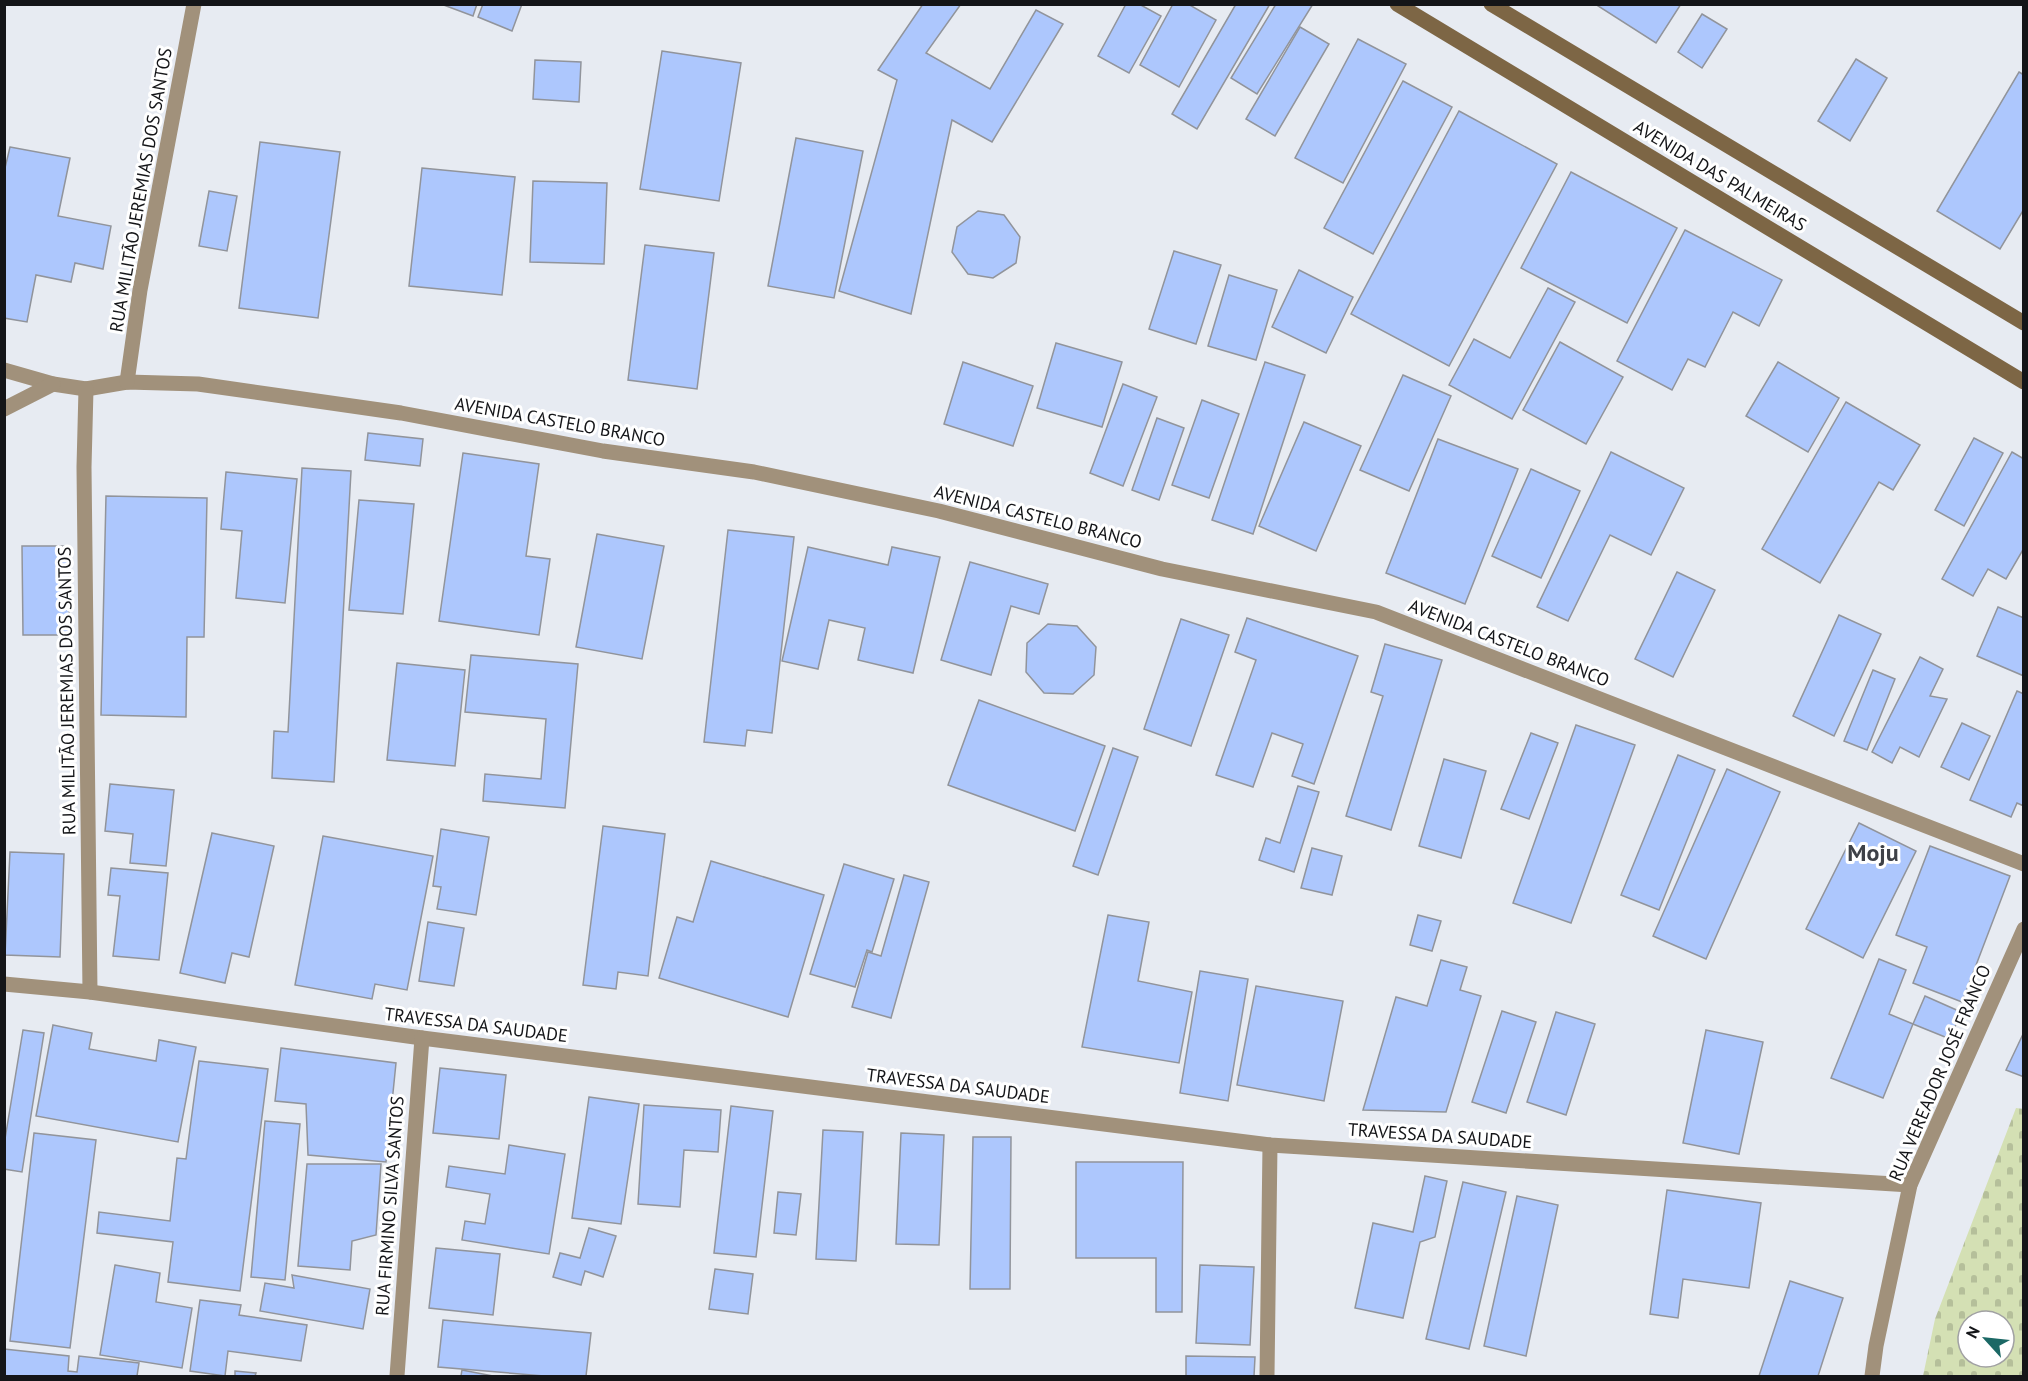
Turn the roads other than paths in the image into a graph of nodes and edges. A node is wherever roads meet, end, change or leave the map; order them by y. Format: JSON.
{"nodes":[{"id":1,"x":194,"y":4,"type":"edge"},
{"id":2,"x":1397,"y":4,"type":"edge"},
{"id":3,"x":1491,"y":4,"type":"edge"},
{"id":4,"x":2024,"y":323,"type":"edge"},
{"id":5,"x":4,"y":370,"type":"edge"},
{"id":6,"x":127,"y":382,"type":"junction"},
{"id":7,"x":2024,"y":382,"type":"edge"},
{"id":8,"x":53,"y":384,"type":"junction"},
{"id":9,"x":87,"y":389,"type":"junction"},
{"id":10,"x":4,"y":409,"type":"edge"},
{"id":11,"x":2024,"y":864,"type":"edge"},
{"id":12,"x":2024,"y":929,"type":"edge"},
{"id":13,"x":4,"y":984,"type":"edge"},
{"id":14,"x":90,"y":992,"type":"junction"},
{"id":15,"x":422,"y":1038,"type":"junction"},
{"id":16,"x":1270,"y":1145,"type":"junction"},
{"id":17,"x":1910,"y":1185,"type":"junction"},
{"id":18,"x":397,"y":1377,"type":"edge"},
{"id":19,"x":1267,"y":1377,"type":"edge"},
{"id":20,"x":1872,"y":1377,"type":"edge"}],
"edges":[{"from":1,"to":6,"type":"street","name":"RUA MILITÃO JEREMIAS DOS SANTOS"},
{"from":2,"to":7,"type":"main road","name":"AVENIDA DAS PALMEIRAS"},
{"from":3,"to":4,"type":"main road","name":"AVENIDA DAS PALMEIRAS"},
{"from":5,"to":8,"type":"street","name":"AVENIDA CASTELO BRANCO"},
{"from":6,"to":9,"type":"street","name":"AVENIDA CASTELO BRANCO"},
{"from":6,"to":11,"type":"street","name":"AVENIDA CASTELO BRANCO"},
{"from":8,"to":9,"type":"street","name":"AVENIDA CASTELO BRANCO"},
{"from":8,"to":10,"type":"street"},
{"from":9,"to":14,"type":"street","name":"RUA MILITÃO JEREMIAS DOS SANTOS"},
{"from":12,"to":17,"type":"street","name":"RUA VEREADOR JOSÉ FRANCO"},
{"from":13,"to":14,"type":"street","name":"TRAVESSA DA SAUDADE"},
{"from":14,"to":15,"type":"street","name":"TRAVESSA DA SAUDADE"},
{"from":15,"to":16,"type":"street","name":"TRAVESSA DA SAUDADE"},
{"from":15,"to":18,"type":"street","name":"RUA FIRMINO SILVA SANTOS"},
{"from":16,"to":17,"type":"street","name":"TRAVESSA DA SAUDADE"},
{"from":16,"to":19,"type":"street"},
{"from":17,"to":20,"type":"street","name":"RUA VEREADOR JOSÉ FRANCO"}]}
